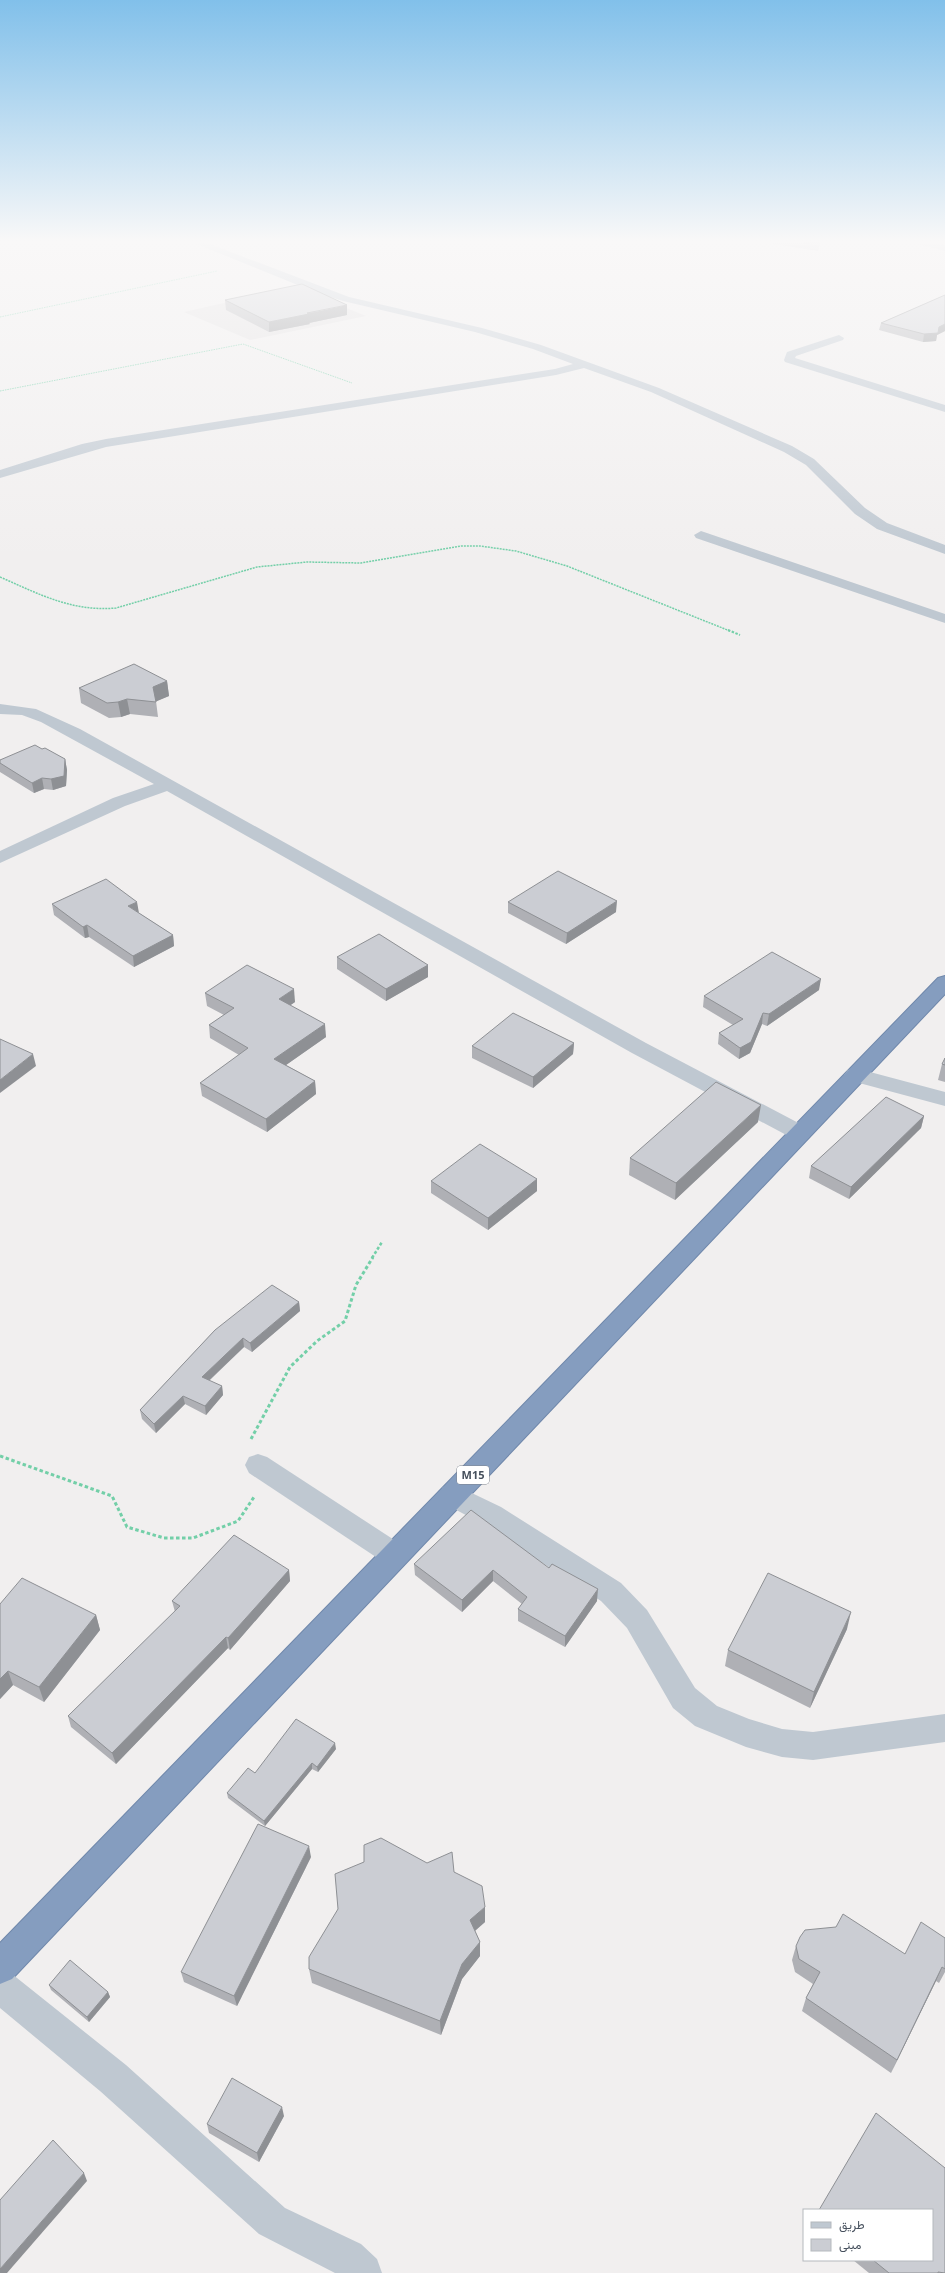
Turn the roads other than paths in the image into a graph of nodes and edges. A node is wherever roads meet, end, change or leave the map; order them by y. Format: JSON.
{"nodes":[{"id":1,"x":538,"y":349,"type":"edge"},
{"id":2,"x":806,"y":349,"type":"edge"},
{"id":3,"x":585,"y":364,"type":"junction"},
{"id":4,"x":939,"y":393,"type":"dead end"},
{"id":5,"x":920,"y":401,"type":"junction"},
{"id":6,"x":945,"y":409,"type":"edge"},
{"id":7,"x":0,"y":474,"type":"edge"},
{"id":8,"x":701,"y":535,"type":"dead end"},
{"id":9,"x":945,"y":550,"type":"edge"},
{"id":10,"x":945,"y":619,"type":"edge"},
{"id":11,"x":0,"y":709,"type":"edge"},
{"id":12,"x":167,"y":784,"type":"junction"},
{"id":13,"x":0,"y":858,"type":"edge"},
{"id":14,"x":945,"y":982,"type":"edge"},
{"id":15,"x":855,"y":1075,"type":"junction"},
{"id":16,"x":945,"y":1099,"type":"edge"},
{"id":17,"x":800,"y":1133,"type":"junction"},
{"id":18,"x":258,"y":1465,"type":"road end"},
{"id":19,"x":453,"y":1495,"type":"junction"},
{"id":20,"x":395,"y":1555,"type":"junction"},
{"id":21,"x":945,"y":1728,"type":"edge"},
{"id":22,"x":0,"y":1967,"type":"edge"},
{"id":23,"x":0,"y":1986,"type":"edge"},
{"id":24,"x":363,"y":2273,"type":"edge"}],
"edges":[{"from":1,"to":3,"type":"street"},
{"from":2,"to":5,"type":"street"},
{"from":3,"to":7,"type":"street"},
{"from":3,"to":9,"type":"street"},
{"from":4,"to":5,"type":"street"},
{"from":5,"to":6,"type":"street"},
{"from":8,"to":10,"type":"street"},
{"from":11,"to":12,"type":"street"},
{"from":12,"to":13,"type":"street"},
{"from":12,"to":17,"type":"street"},
{"from":14,"to":15,"type":"highway","number":"M15"},
{"from":15,"to":16,"type":"street"},
{"from":15,"to":17,"type":"highway","number":"M15"},
{"from":17,"to":19,"type":"highway","number":"M15"},
{"from":18,"to":20,"type":"street"},
{"from":19,"to":20,"type":"highway","number":"M15"},
{"from":19,"to":21,"type":"street"},
{"from":20,"to":22,"type":"highway","number":"M15"},
{"from":23,"to":24,"type":"street"}]}
